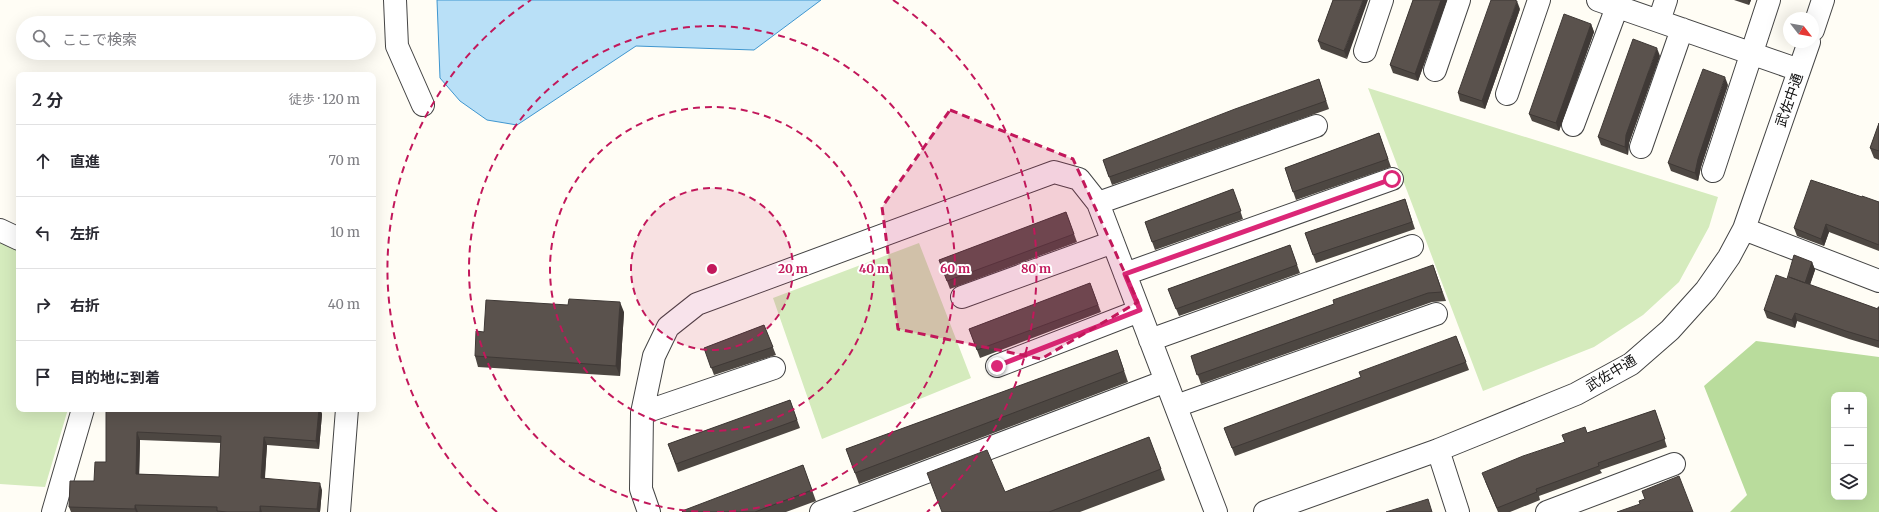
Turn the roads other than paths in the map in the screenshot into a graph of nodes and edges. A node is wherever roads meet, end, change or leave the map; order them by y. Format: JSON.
{"nodes":[{"id":1,"x":395,"y":0,"type":"edge"},
{"id":2,"x":1382,"y":0,"type":"edge"},
{"id":3,"x":1459,"y":0,"type":"edge"},
{"id":4,"x":1539,"y":0,"type":"edge"},
{"id":5,"x":1666,"y":0,"type":"edge"},
{"id":6,"x":1769,"y":0,"type":"edge"},
{"id":7,"x":1823,"y":0,"type":"edge"},
{"id":8,"x":1607,"y":3,"type":"edge"},
{"id":9,"x":1819,"y":12,"type":"edge"},
{"id":10,"x":1659,"y":21,"type":"junction"},
{"id":11,"x":1682,"y":29,"type":"junction"},
{"id":12,"x":1807,"y":48,"type":"edge"},
{"id":13,"x":1365,"y":51,"type":"dead end"},
{"id":14,"x":1751,"y":54,"type":"junction"},
{"id":15,"x":1435,"y":70,"type":"dead end"},
{"id":16,"x":1799,"y":70,"type":"junction"},
{"id":17,"x":1507,"y":94,"type":"dead end"},
{"id":18,"x":423,"y":105,"type":"dead end"},
{"id":19,"x":1574,"y":125,"type":"dead end"},
{"id":20,"x":1316,"y":126,"type":"dead end"},
{"id":21,"x":1641,"y":147,"type":"dead end"},
{"id":22,"x":1713,"y":171,"type":"dead end"},
{"id":23,"x":1392,"y":179,"type":"dead end"},
{"id":24,"x":1098,"y":203,"type":"junction"},
{"id":25,"x":1744,"y":229,"type":"junction"},
{"id":26,"x":0,"y":230,"type":"edge"},
{"id":27,"x":16,"y":238,"type":"edge"},
{"id":28,"x":1113,"y":242,"type":"junction"},
{"id":29,"x":1412,"y":246,"type":"dead end"},
{"id":30,"x":1125,"y":274,"type":"junction"},
{"id":31,"x":1879,"y":280,"type":"edge"},
{"id":32,"x":962,"y":298,"type":"dead end"},
{"id":33,"x":1140,"y":310,"type":"junction"},
{"id":34,"x":1436,"y":314,"type":"dead end"},
{"id":35,"x":1150,"y":340,"type":"junction"},
{"id":36,"x":997,"y":366,"type":"dead end"},
{"id":37,"x":774,"y":368,"type":"dead end"},
{"id":38,"x":1166,"y":381,"type":"junction"},
{"id":39,"x":1176,"y":406,"type":"junction"},
{"id":40,"x":81,"y":412,"type":"edge"},
{"id":41,"x":347,"y":412,"type":"edge"},
{"id":42,"x":642,"y":414,"type":"junction"},
{"id":43,"x":1438,"y":450,"type":"junction"},
{"id":44,"x":1674,"y":464,"type":"dead end"},
{"id":45,"x":53,"y":512,"type":"edge"},
{"id":46,"x":339,"y":512,"type":"edge"},
{"id":47,"x":649,"y":512,"type":"edge"},
{"id":48,"x":821,"y":512,"type":"edge"},
{"id":49,"x":1216,"y":512,"type":"edge"},
{"id":50,"x":1265,"y":512,"type":"edge"},
{"id":51,"x":1458,"y":512,"type":"edge"},
{"id":52,"x":1547,"y":512,"type":"edge"}],
"edges":[{"from":1,"to":18,"type":"street"},
{"from":2,"to":13,"type":"street"},
{"from":3,"to":15,"type":"street"},
{"from":4,"to":17,"type":"street"},
{"from":5,"to":10,"type":"street"},
{"from":6,"to":14,"type":"street"},
{"from":7,"to":9,"type":"street"},
{"from":8,"to":10,"type":"street"},
{"from":8,"to":19,"type":"street"},
{"from":10,"to":11,"type":"street"},
{"from":11,"to":14,"type":"street"},
{"from":11,"to":21,"type":"street"},
{"from":12,"to":16,"type":"street","name":"武佐中通"},
{"from":14,"to":16,"type":"street"},
{"from":14,"to":22,"type":"street"},
{"from":16,"to":25,"type":"street","name":"武佐中通"},
{"from":20,"to":24,"type":"street"},
{"from":23,"to":30,"type":"street"},
{"from":24,"to":28,"type":"street"},
{"from":24,"to":42,"type":"street"},
{"from":25,"to":31,"type":"street"},
{"from":25,"to":43,"type":"street","name":"武佐中通"},
{"from":26,"to":27,"type":"street"},
{"from":28,"to":30,"type":"street"},
{"from":28,"to":32,"type":"street"},
{"from":29,"to":35,"type":"street"},
{"from":30,"to":33,"type":"street"},
{"from":33,"to":35,"type":"street"},
{"from":33,"to":36,"type":"street"},
{"from":34,"to":39,"type":"street"},
{"from":35,"to":38,"type":"street"},
{"from":37,"to":42,"type":"street"},
{"from":38,"to":39,"type":"street"},
{"from":38,"to":48,"type":"street"},
{"from":39,"to":49,"type":"street"},
{"from":40,"to":45,"type":"street"},
{"from":41,"to":46,"type":"street"},
{"from":42,"to":47,"type":"street"},
{"from":43,"to":50,"type":"street","name":"武佐中通"},
{"from":43,"to":51,"type":"street"},
{"from":44,"to":52,"type":"street"}]}
